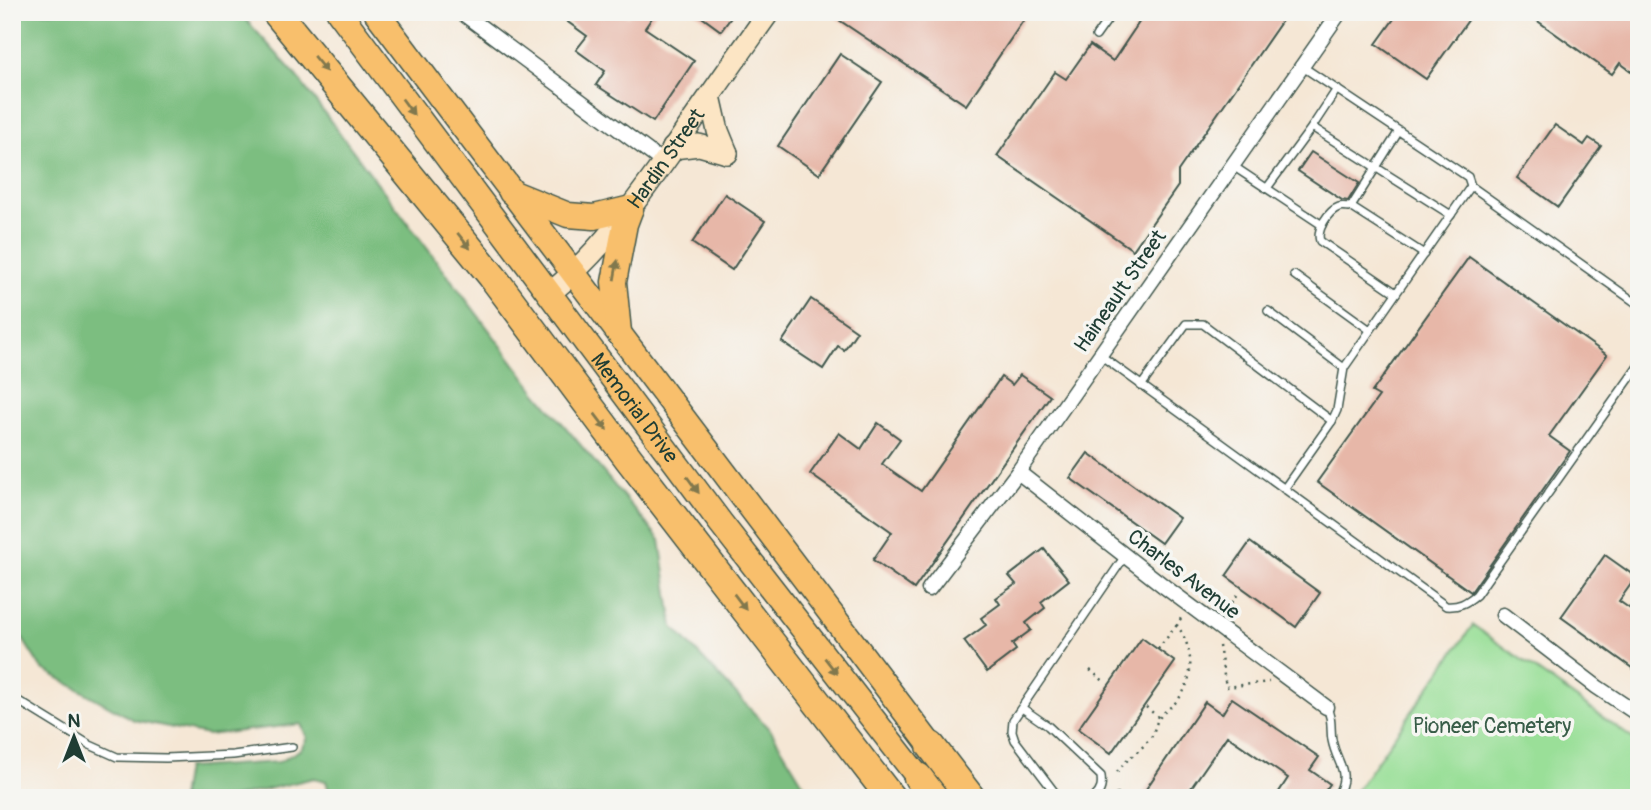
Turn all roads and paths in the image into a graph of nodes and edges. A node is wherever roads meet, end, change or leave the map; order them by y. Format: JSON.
{"nodes":[{"id":1,"x":276,"y":12,"type":"edge"},
{"id":2,"x":339,"y":12,"type":"edge"},
{"id":3,"x":376,"y":12,"type":"edge"},
{"id":4,"x":461,"y":12,"type":"edge"},
{"id":5,"x":769,"y":12,"type":"edge"},
{"id":6,"x":1113,"y":12,"type":"edge"},
{"id":7,"x":1340,"y":12,"type":"edge"},
{"id":8,"x":1096,"y":36,"type":"dead end"},
{"id":9,"x":1303,"y":67,"type":"junction"},
{"id":10,"x":1336,"y":89,"type":"junction"},
{"id":11,"x":710,"y":96,"type":"junction"},
{"id":12,"x":1312,"y":127,"type":"junction"},
{"id":13,"x":1399,"y":131,"type":"junction"},
{"id":14,"x":668,"y":155,"type":"junction"},
{"id":15,"x":1233,"y":166,"type":"junction"},
{"id":16,"x":1376,"y":167,"type":"junction"},
{"id":17,"x":1471,"y":186,"type":"junction"},
{"id":18,"x":1267,"y":188,"type":"junction"},
{"id":19,"x":509,"y":191,"type":"junction"},
{"id":20,"x":1351,"y":207,"type":"junction"},
{"id":21,"x":631,"y":208,"type":"junction"},
{"id":22,"x":1451,"y":215,"type":"junction"},
{"id":23,"x":1322,"y":225,"type":"junction"},
{"id":24,"x":1424,"y":254,"type":"junction"},
{"id":25,"x":573,"y":275,"type":"junction"},
{"id":26,"x":1294,"y":275,"type":"dead end"},
{"id":27,"x":550,"y":293,"type":"junction"},
{"id":28,"x":1396,"y":293,"type":"junction"},
{"id":29,"x":1639,"y":305,"type":"edge"},
{"id":30,"x":1268,"y":312,"type":"dead end"},
{"id":31,"x":1370,"y":330,"type":"junction"},
{"id":32,"x":619,"y":333,"type":"junction"},
{"id":33,"x":1100,"y":355,"type":"junction"},
{"id":34,"x":1639,"y":365,"type":"edge"},
{"id":35,"x":1344,"y":368,"type":"junction"},
{"id":36,"x":1141,"y":386,"type":"junction"},
{"id":37,"x":1332,"y":421,"type":"junction"},
{"id":38,"x":1018,"y":472,"type":"junction"},
{"id":39,"x":1284,"y":489,"type":"junction"},
{"id":40,"x":1125,"y":555,"type":"junction"},
{"id":41,"x":929,"y":589,"type":"dead end"},
{"id":42,"x":1240,"y":592,"type":"dead end"},
{"id":43,"x":1189,"y":605,"type":"junction"},
{"id":44,"x":1503,"y":615,"type":"dead end"},
{"id":45,"x":1177,"y":625,"type":"junction"},
{"id":46,"x":1216,"y":625,"type":"junction"},
{"id":47,"x":1158,"y":649,"type":"dead end"},
{"id":48,"x":1090,"y":670,"type":"dead end"},
{"id":49,"x":1291,"y":680,"type":"junction"},
{"id":50,"x":1106,"y":682,"type":"dead end"},
{"id":51,"x":12,"y":697,"type":"edge"},
{"id":52,"x":1146,"y":707,"type":"dead end"},
{"id":53,"x":1326,"y":707,"type":"joint"},
{"id":54,"x":1022,"y":708,"type":"junction"},
{"id":55,"x":1639,"y":715,"type":"edge"},
{"id":56,"x":1159,"y":718,"type":"junction"},
{"id":57,"x":292,"y":747,"type":"dead end"},
{"id":58,"x":931,"y":747,"type":"joint"},
{"id":59,"x":1117,"y":772,"type":"dead end"},
{"id":60,"x":926,"y":787,"type":"edge"},
{"id":61,"x":891,"y":798,"type":"edge"},
{"id":62,"x":971,"y":798,"type":"edge"},
{"id":63,"x":1059,"y":798,"type":"edge"},
{"id":64,"x":1094,"y":798,"type":"edge"},
{"id":65,"x":1118,"y":798,"type":"edge"},
{"id":66,"x":1129,"y":798,"type":"edge"},
{"id":67,"x":1336,"y":798,"type":"edge"}],
"edges":[{"from":1,"to":61,"type":"highway","one_way":true},
{"from":2,"to":27,"type":"highway","name":"Memorial Drive","one_way":true},
{"from":3,"to":19,"type":"highway","name":"Memorial Drive"},
{"from":4,"to":14,"type":"street"},
{"from":5,"to":11,"type":"main road","name":"Hardin Street"},
{"from":6,"to":8,"type":"lane"},
{"from":7,"to":9,"type":"street","name":"Haineault Street"},
{"from":9,"to":10,"type":"lane"},
{"from":9,"to":15,"type":"street","name":"Haineault Street"},
{"from":10,"to":12,"type":"lane"},
{"from":10,"to":13,"type":"lane"},
{"from":11,"to":14,"type":"main road","name":"Hardin Street"},
{"from":11,"to":14,"type":"main road"},
{"from":12,"to":16,"type":"lane"},
{"from":12,"to":18,"type":"lane"},
{"from":13,"to":16,"type":"lane"},
{"from":13,"to":17,"type":"lane"},
{"from":14,"to":21,"type":"main road","name":"Hardin Street"},
{"from":15,"to":18,"type":"lane"},
{"from":15,"to":33,"type":"street","name":"Haineault Street"},
{"from":16,"to":20,"type":"lane"},
{"from":16,"to":22,"type":"lane"},
{"from":17,"to":22,"type":"lane"},
{"from":17,"to":29,"type":"lane"},
{"from":18,"to":23,"type":"lane"},
{"from":19,"to":21,"type":"highway"},
{"from":19,"to":25,"type":"highway","name":"Memorial Drive"},
{"from":20,"to":23,"type":"lane"},
{"from":20,"to":24,"type":"lane"},
{"from":21,"to":25,"type":"main road","name":"Hardin Street"},
{"from":32,"to":21,"type":"highway","one_way":true},
{"from":22,"to":24,"type":"lane"},
{"from":23,"to":28,"type":"lane"},
{"from":24,"to":28,"type":"lane"},
{"from":25,"to":27,"type":"main road","name":"Hardin Street"},
{"from":25,"to":32,"type":"highway","name":"Memorial Drive"},
{"from":26,"to":31,"type":"lane"},
{"from":27,"to":60,"type":"highway","name":"Memorial Drive","one_way":true},
{"from":28,"to":31,"type":"lane"},
{"from":30,"to":35,"type":"lane"},
{"from":31,"to":35,"type":"lane"},
{"from":32,"to":58,"type":"highway","name":"Memorial Drive"},
{"from":33,"to":36,"type":"lane"},
{"from":33,"to":38,"type":"street","name":"Haineault Street"},
{"from":34,"to":39,"type":"lane"},
{"from":35,"to":37,"type":"lane"},
{"from":36,"to":37,"type":"lane"},
{"from":36,"to":39,"type":"lane"},
{"from":37,"to":39,"type":"lane"},
{"from":38,"to":40,"type":"street","name":"Charles Avenue"},
{"from":38,"to":41,"type":"street","name":"Haineault Street"},
{"from":40,"to":43,"type":"street","name":"Charles Avenue"},
{"from":40,"to":54,"type":"lane"},
{"from":42,"to":46,"type":"path"},
{"from":43,"to":45,"type":"path"},
{"from":43,"to":46,"type":"street","name":"Charles Avenue"},
{"from":44,"to":55,"type":"street"},
{"from":45,"to":47,"type":"path"},
{"from":45,"to":56,"type":"path"},
{"from":46,"to":49,"type":"street","name":"Charles Avenue"},
{"from":46,"to":49,"type":"path"},
{"from":48,"to":50,"type":"path"},
{"from":49,"to":53,"type":"street","name":"Charles Avenue"},
{"from":51,"to":57,"type":"lane"},
{"from":52,"to":56,"type":"path"},
{"from":53,"to":67,"type":"lane"},
{"from":54,"to":63,"type":"lane"},
{"from":54,"to":64,"type":"lane"},
{"from":56,"to":59,"type":"path"},
{"from":58,"to":62,"type":"highway","name":"Memorial Drive"},
{"from":65,"to":66,"type":"lane"}]}
